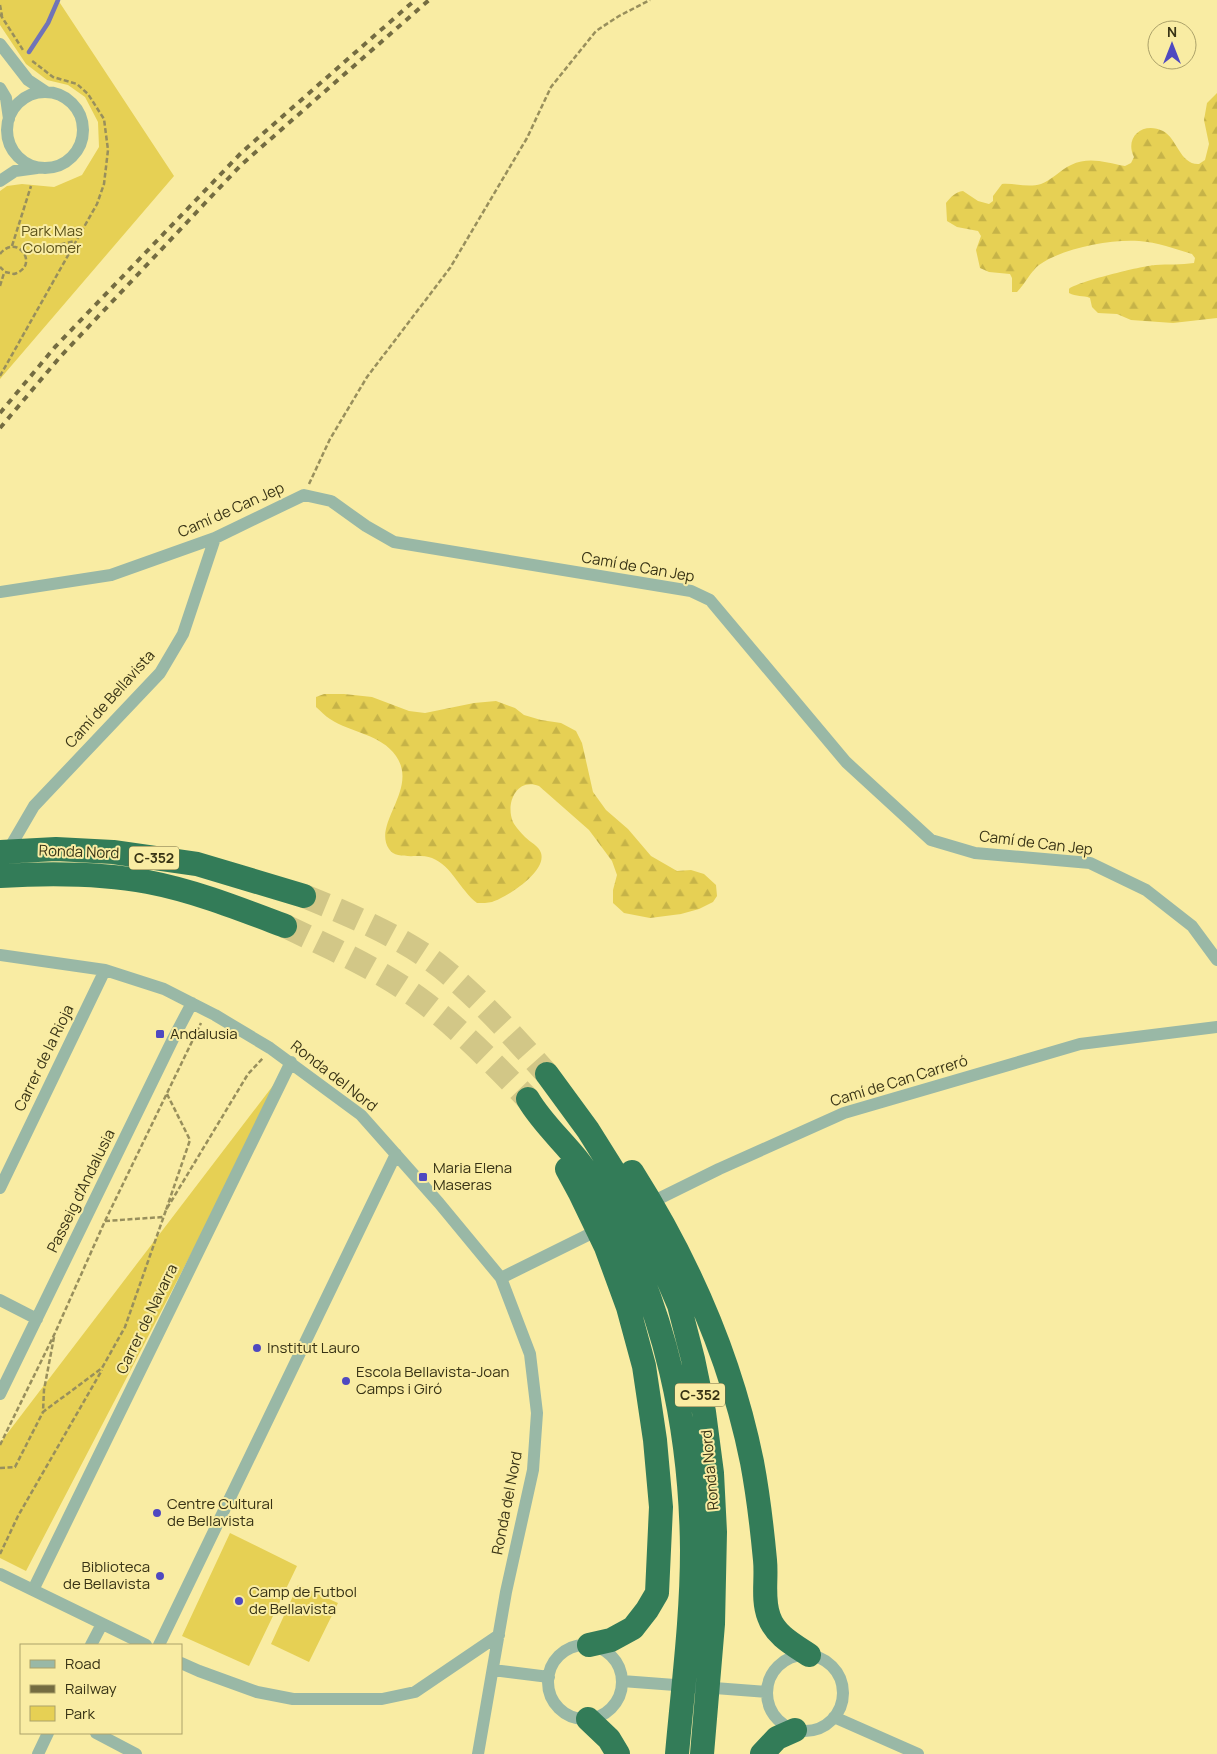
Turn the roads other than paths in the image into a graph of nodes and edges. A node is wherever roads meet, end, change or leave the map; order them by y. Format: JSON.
{"nodes":[{"id":1,"x":0,"y":44,"type":"edge"},
{"id":2,"x":0,"y":88,"type":"edge"},
{"id":3,"x":46,"y":92,"type":"junction"},
{"id":4,"x":5,"y":131,"type":"edge"},
{"id":5,"x":37,"y":168,"type":"junction"},
{"id":6,"x":0,"y":181,"type":"edge"},
{"id":7,"x":215,"y":538,"type":"junction"},
{"id":8,"x":0,"y":592,"type":"edge"},
{"id":9,"x":0,"y":852,"type":"edge"},
{"id":10,"x":0,"y":865,"type":"edge"},
{"id":11,"x":0,"y":876,"type":"edge"},
{"id":12,"x":304,"y":896,"type":"tunnel mouth"},
{"id":13,"x":285,"y":926,"type":"tunnel mouth"},
{"id":14,"x":0,"y":955,"type":"edge"},
{"id":15,"x":1217,"y":960,"type":"edge"},
{"id":16,"x":105,"y":970,"type":"junction"},
{"id":17,"x":192,"y":1003,"type":"junction"},
{"id":18,"x":1217,"y":1027,"type":"edge"},
{"id":19,"x":291,"y":1062,"type":"junction"},
{"id":20,"x":396,"y":1154,"type":"junction"},
{"id":21,"x":0,"y":1188,"type":"edge"},
{"id":22,"x":501,"y":1278,"type":"junction"},
{"id":23,"x":0,"y":1300,"type":"edge"},
{"id":24,"x":37,"y":1319,"type":"junction"},
{"id":25,"x":0,"y":1394,"type":"edge"},
{"id":26,"x":0,"y":1574,"type":"edge"},
{"id":27,"x":33,"y":1590,"type":"junction"},
{"id":28,"x":102,"y":1624,"type":"junction"},
{"id":29,"x":499,"y":1636,"type":"junction"},
{"id":30,"x":92,"y":1644,"type":"edge"},
{"id":31,"x":144,"y":1644,"type":"edge"},
{"id":32,"x":159,"y":1644,"type":"edge"},
{"id":33,"x":589,"y":1645,"type":"junction"},
{"id":34,"x":810,"y":1655,"type":"junction"},
{"id":35,"x":182,"y":1663,"type":"edge"},
{"id":36,"x":493,"y":1670,"type":"junction"},
{"id":37,"x":548,"y":1677,"type":"junction"},
{"id":38,"x":622,"y":1681,"type":"junction"},
{"id":39,"x":767,"y":1692,"type":"junction"},
{"id":40,"x":834,"y":1717,"type":"junction"},
{"id":41,"x":588,"y":1720,"type":"junction"},
{"id":42,"x":795,"y":1730,"type":"junction"},
{"id":43,"x":48,"y":1734,"type":"edge"},
{"id":44,"x":98,"y":1734,"type":"edge"},
{"id":45,"x":38,"y":1754,"type":"edge"},
{"id":46,"x":136,"y":1754,"type":"edge"},
{"id":47,"x":478,"y":1754,"type":"edge"},
{"id":48,"x":618,"y":1754,"type":"edge"},
{"id":49,"x":677,"y":1754,"type":"edge"},
{"id":50,"x":702,"y":1754,"type":"edge"},
{"id":51,"x":762,"y":1754,"type":"edge"},
{"id":52,"x":918,"y":1754,"type":"edge"}],
"edges":[{"from":1,"to":3,"type":"street"},
{"from":2,"to":4,"type":"street"},
{"from":3,"to":4,"type":"street"},
{"from":3,"to":5,"type":"street"},
{"from":4,"to":5,"type":"street"},
{"from":5,"to":6,"type":"street"},
{"from":7,"to":8,"type":"street","name":"Camí de Can Jep"},
{"from":7,"to":10,"type":"street","name":"Camí de Bellavista"},
{"from":7,"to":15,"type":"street","name":"Camí de Can Jep"},
{"from":9,"to":12,"type":"highway","name":"Ronda Nord","number":"C-352"},
{"from":11,"to":13,"type":"highway","name":"Ronda Nord","number":"C-352"},
{"from":14,"to":16,"type":"street","name":"Ronda del Nord"},
{"from":16,"to":17,"type":"street","name":"Ronda del Nord"},
{"from":16,"to":21,"type":"street","name":"Carrer de la Rioja"},
{"from":17,"to":19,"type":"street","name":"Ronda del Nord"},
{"from":17,"to":24,"type":"street","name":"Passeig d'Andalusia"},
{"from":18,"to":22,"type":"street","name":"Camí de Can Carreró"},
{"from":19,"to":20,"type":"street","name":"Ronda del Nord"},
{"from":19,"to":27,"type":"street","name":"Carrer de Navarra"},
{"from":20,"to":22,"type":"street","name":"Ronda del Nord"},
{"from":20,"to":32,"type":"street"},
{"from":22,"to":29,"type":"street","name":"Ronda del Nord"},
{"from":23,"to":24,"type":"street"},
{"from":24,"to":25,"type":"street","name":"Passeig d'Andalusia"},
{"from":26,"to":27,"type":"street"},
{"from":27,"to":28,"type":"street"},
{"from":28,"to":30,"type":"street"},
{"from":28,"to":31,"type":"street"},
{"from":29,"to":35,"type":"street"},
{"from":29,"to":36,"type":"street","name":"Ronda del Nord"},
{"from":33,"to":37,"type":"street"},
{"from":33,"to":38,"type":"street"},
{"from":33,"to":49,"type":"highway","name":"Ronda Nord","number":"C-352"},
{"from":34,"to":39,"type":"street"},
{"from":34,"to":40,"type":"street"},
{"from":34,"to":50,"type":"highway","name":"Ronda Nord","number":"C-352"},
{"from":36,"to":37,"type":"street"},
{"from":36,"to":47,"type":"street","name":"Ronda del Nord"},
{"from":37,"to":41,"type":"street"},
{"from":38,"to":39,"type":"street"},
{"from":38,"to":41,"type":"street"},
{"from":39,"to":42,"type":"street"},
{"from":40,"to":42,"type":"street"},
{"from":40,"to":52,"type":"street"},
{"from":41,"to":48,"type":"highway"},
{"from":42,"to":51,"type":"highway"},
{"from":43,"to":45,"type":"street"},
{"from":44,"to":46,"type":"street"}]}
